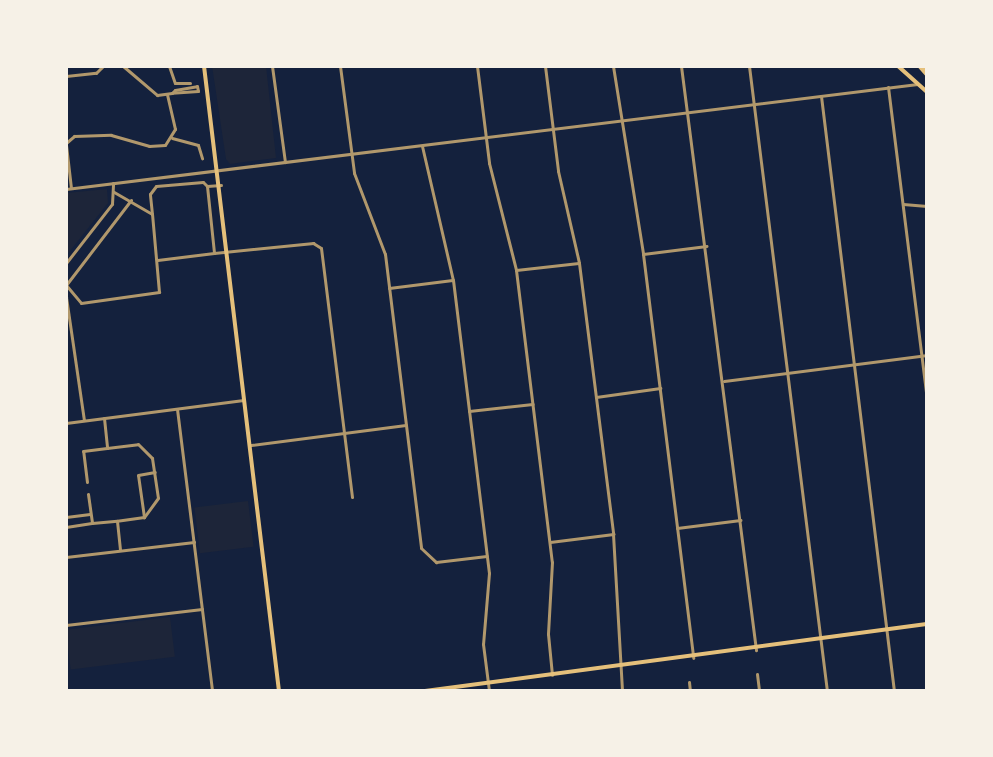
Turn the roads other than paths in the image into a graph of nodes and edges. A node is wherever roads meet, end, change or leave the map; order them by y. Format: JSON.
{"nodes":[{"id":1,"x":103,"y":66,"type":"edge"},
{"id":2,"x":169,"y":66,"type":"edge"},
{"id":3,"x":204,"y":66,"type":"edge"},
{"id":4,"x":272,"y":66,"type":"edge"},
{"id":5,"x":340,"y":66,"type":"edge"},
{"id":6,"x":477,"y":66,"type":"edge"},
{"id":7,"x":545,"y":66,"type":"edge"},
{"id":8,"x":613,"y":66,"type":"edge"},
{"id":9,"x":681,"y":66,"type":"edge"},
{"id":10,"x":749,"y":66,"type":"edge"},
{"id":11,"x":898,"y":66,"type":"edge"},
{"id":12,"x":920,"y":66,"type":"edge"},
{"id":13,"x":126,"y":67,"type":"edge"},
{"id":14,"x":927,"y":74,"type":"edge"},
{"id":15,"x":66,"y":76,"type":"edge"},
{"id":16,"x":190,"y":83,"type":"dead end"},
{"id":17,"x":918,"y":84,"type":"junction"},
{"id":18,"x":888,"y":87,"type":"junction"},
{"id":19,"x":927,"y":92,"type":"edge"},
{"id":20,"x":170,"y":94,"type":"junction"},
{"id":21,"x":821,"y":96,"type":"junction"},
{"id":22,"x":754,"y":104,"type":"junction"},
{"id":23,"x":687,"y":113,"type":"junction"},
{"id":24,"x":620,"y":121,"type":"junction"},
{"id":25,"x":553,"y":129,"type":"junction"},
{"id":26,"x":485,"y":137,"type":"junction"},
{"id":27,"x":172,"y":138,"type":"junction"},
{"id":28,"x":66,"y":144,"type":"edge"},
{"id":29,"x":422,"y":145,"type":"junction"},
{"id":30,"x":351,"y":154,"type":"junction"},
{"id":31,"x":202,"y":158,"type":"dead end"},
{"id":32,"x":285,"y":162,"type":"junction"},
{"id":33,"x":219,"y":170,"type":"junction"},
{"id":34,"x":113,"y":183,"type":"junction"},
{"id":35,"x":221,"y":185,"type":"junction"},
{"id":36,"x":207,"y":186,"type":"junction"},
{"id":37,"x":69,"y":188,"type":"edge"},
{"id":38,"x":114,"y":192,"type":"junction"},
{"id":39,"x":131,"y":200,"type":"junction"},
{"id":40,"x":902,"y":204,"type":"junction"},
{"id":41,"x":927,"y":206,"type":"edge"},
{"id":42,"x":152,"y":214,"type":"junction"},
{"id":43,"x":706,"y":246,"type":"junction"},
{"id":44,"x":230,"y":252,"type":"junction"},
{"id":45,"x":214,"y":253,"type":"junction"},
{"id":46,"x":643,"y":254,"type":"junction"},
{"id":47,"x":157,"y":260,"type":"junction"},
{"id":48,"x":66,"y":263,"type":"edge"},
{"id":49,"x":579,"y":263,"type":"junction"},
{"id":50,"x":516,"y":270,"type":"junction"},
{"id":51,"x":453,"y":280,"type":"junction"},
{"id":52,"x":66,"y":285,"type":"edge"},
{"id":53,"x":389,"y":288,"type":"junction"},
{"id":54,"x":66,"y":297,"type":"edge"},
{"id":55,"x":924,"y":356,"type":"edge"},
{"id":56,"x":855,"y":364,"type":"junction"},
{"id":57,"x":787,"y":373,"type":"junction"},
{"id":58,"x":723,"y":381,"type":"junction"},
{"id":59,"x":660,"y":388,"type":"junction"},
{"id":60,"x":596,"y":397,"type":"junction"},
{"id":61,"x":244,"y":400,"type":"junction"},
{"id":62,"x":927,"y":401,"type":"edge"},
{"id":63,"x":533,"y":404,"type":"junction"},
{"id":64,"x":177,"y":409,"type":"junction"},
{"id":65,"x":469,"y":411,"type":"junction"},
{"id":66,"x":104,"y":418,"type":"junction"},
{"id":67,"x":84,"y":420,"type":"junction"},
{"id":68,"x":66,"y":423,"type":"edge"},
{"id":69,"x":406,"y":425,"type":"junction"},
{"id":70,"x":344,"y":433,"type":"junction"},
{"id":71,"x":248,"y":445,"type":"junction"},
{"id":72,"x":107,"y":448,"type":"junction"},
{"id":73,"x":155,"y":472,"type":"junction"},
{"id":74,"x":87,"y":482,"type":"dead end"},
{"id":75,"x":88,"y":494,"type":"dead end"},
{"id":76,"x":352,"y":497,"type":"dead end"},
{"id":77,"x":91,"y":514,"type":"junction"},
{"id":78,"x":66,"y":517,"type":"edge"},
{"id":79,"x":144,"y":517,"type":"junction"},
{"id":80,"x":740,"y":520,"type":"junction"},
{"id":81,"x":117,"y":521,"type":"junction"},
{"id":82,"x":92,"y":523,"type":"junction"},
{"id":83,"x":66,"y":527,"type":"edge"},
{"id":84,"x":677,"y":528,"type":"junction"},
{"id":85,"x":613,"y":534,"type":"junction"},
{"id":86,"x":194,"y":542,"type":"junction"},
{"id":87,"x":549,"y":542,"type":"junction"},
{"id":88,"x":120,"y":550,"type":"junction"},
{"id":89,"x":487,"y":556,"type":"junction"},
{"id":90,"x":66,"y":557,"type":"edge"},
{"id":91,"x":202,"y":609,"type":"junction"},
{"id":92,"x":927,"y":624,"type":"edge"},
{"id":93,"x":66,"y":625,"type":"edge"},
{"id":94,"x":887,"y":630,"type":"junction"},
{"id":95,"x":820,"y":639,"type":"junction"},
{"id":96,"x":756,"y":650,"type":"junction"},
{"id":97,"x":693,"y":658,"type":"junction"},
{"id":98,"x":619,"y":667,"type":"junction"},
{"id":99,"x":757,"y":674,"type":"dead end"},
{"id":100,"x":552,"y":675,"type":"junction"},
{"id":101,"x":689,"y":682,"type":"dead end"},
{"id":102,"x":488,"y":683,"type":"junction"},
{"id":103,"x":212,"y":691,"type":"edge"},
{"id":104,"x":279,"y":691,"type":"edge"},
{"id":105,"x":425,"y":691,"type":"edge"},
{"id":106,"x":489,"y":691,"type":"edge"},
{"id":107,"x":622,"y":691,"type":"edge"},
{"id":108,"x":690,"y":691,"type":"edge"},
{"id":109,"x":759,"y":691,"type":"edge"},
{"id":110,"x":827,"y":691,"type":"edge"},
{"id":111,"x":894,"y":691,"type":"edge"}],
"edges":[{"from":1,"to":15,"type":"street"},
{"from":2,"to":16,"type":"street"},
{"from":3,"to":33,"type":"main road"},
{"from":4,"to":32,"type":"street"},
{"from":5,"to":30,"type":"street"},
{"from":6,"to":26,"type":"street"},
{"from":7,"to":25,"type":"street"},
{"from":8,"to":24,"type":"street"},
{"from":9,"to":23,"type":"street"},
{"from":10,"to":22,"type":"street"},
{"from":11,"to":17,"type":"main road"},
{"from":12,"to":14,"type":"highway"},
{"from":13,"to":20,"type":"street"},
{"from":17,"to":18,"type":"street"},
{"from":17,"to":19,"type":"main road"},
{"from":18,"to":21,"type":"street"},
{"from":18,"to":40,"type":"street"},
{"from":20,"to":20,"type":"street"},
{"from":20,"to":27,"type":"street"},
{"from":21,"to":22,"type":"street"},
{"from":21,"to":56,"type":"street"},
{"from":22,"to":23,"type":"street"},
{"from":22,"to":57,"type":"street"},
{"from":23,"to":24,"type":"street"},
{"from":23,"to":43,"type":"street"},
{"from":24,"to":25,"type":"street"},
{"from":24,"to":46,"type":"street"},
{"from":25,"to":26,"type":"street"},
{"from":25,"to":49,"type":"street"},
{"from":26,"to":29,"type":"street"},
{"from":26,"to":50,"type":"street"},
{"from":27,"to":28,"type":"street"},
{"from":27,"to":31,"type":"street"},
{"from":28,"to":37,"type":"street"},
{"from":29,"to":30,"type":"street"},
{"from":29,"to":51,"type":"street"},
{"from":30,"to":32,"type":"street"},
{"from":30,"to":53,"type":"street"},
{"from":32,"to":33,"type":"street"},
{"from":33,"to":34,"type":"street"},
{"from":33,"to":35,"type":"main road"},
{"from":34,"to":37,"type":"street"},
{"from":34,"to":38,"type":"street"},
{"from":35,"to":36,"type":"street"},
{"from":35,"to":44,"type":"main road"},
{"from":36,"to":42,"type":"street"},
{"from":36,"to":45,"type":"street"},
{"from":38,"to":39,"type":"street"},
{"from":38,"to":48,"type":"street"},
{"from":39,"to":42,"type":"street"},
{"from":39,"to":52,"type":"street"},
{"from":40,"to":41,"type":"street"},
{"from":40,"to":55,"type":"street"},
{"from":42,"to":47,"type":"street"},
{"from":43,"to":46,"type":"street"},
{"from":43,"to":58,"type":"street"},
{"from":44,"to":45,"type":"street"},
{"from":44,"to":61,"type":"main road"},
{"from":44,"to":70,"type":"street"},
{"from":45,"to":47,"type":"street"},
{"from":46,"to":59,"type":"street"},
{"from":47,"to":52,"type":"street"},
{"from":49,"to":50,"type":"street"},
{"from":49,"to":60,"type":"street"},
{"from":50,"to":63,"type":"street"},
{"from":51,"to":53,"type":"street"},
{"from":51,"to":65,"type":"street"},
{"from":53,"to":69,"type":"street"},
{"from":54,"to":67,"type":"street"},
{"from":55,"to":56,"type":"street"},
{"from":55,"to":62,"type":"street"},
{"from":56,"to":57,"type":"street"},
{"from":56,"to":94,"type":"street"},
{"from":57,"to":58,"type":"street"},
{"from":57,"to":95,"type":"street"},
{"from":58,"to":80,"type":"street"},
{"from":59,"to":60,"type":"street"},
{"from":59,"to":84,"type":"street"},
{"from":60,"to":85,"type":"street"},
{"from":61,"to":64,"type":"street"},
{"from":61,"to":71,"type":"main road"},
{"from":63,"to":65,"type":"street"},
{"from":63,"to":87,"type":"street"},
{"from":64,"to":66,"type":"street"},
{"from":64,"to":86,"type":"street"},
{"from":65,"to":89,"type":"street"},
{"from":66,"to":67,"type":"street"},
{"from":66,"to":72,"type":"street"},
{"from":67,"to":68,"type":"street"},
{"from":69,"to":70,"type":"street"},
{"from":69,"to":89,"type":"street"},
{"from":70,"to":71,"type":"street"},
{"from":70,"to":76,"type":"street"},
{"from":71,"to":104,"type":"main road"},
{"from":72,"to":73,"type":"street"},
{"from":72,"to":74,"type":"street"},
{"from":73,"to":79,"type":"street"},
{"from":73,"to":79,"type":"street"},
{"from":75,"to":77,"type":"street"},
{"from":77,"to":78,"type":"street"},
{"from":77,"to":82,"type":"street"},
{"from":79,"to":81,"type":"street"},
{"from":80,"to":84,"type":"street"},
{"from":80,"to":96,"type":"street"},
{"from":81,"to":82,"type":"street"},
{"from":81,"to":88,"type":"street"},
{"from":82,"to":83,"type":"street"},
{"from":84,"to":97,"type":"street"},
{"from":85,"to":87,"type":"street"},
{"from":85,"to":98,"type":"street"},
{"from":86,"to":88,"type":"street"},
{"from":86,"to":91,"type":"street"},
{"from":87,"to":100,"type":"street"},
{"from":88,"to":90,"type":"street"},
{"from":89,"to":102,"type":"street"},
{"from":91,"to":93,"type":"street"},
{"from":91,"to":103,"type":"street"},
{"from":92,"to":94,"type":"main road"},
{"from":94,"to":95,"type":"main road"},
{"from":94,"to":111,"type":"street"},
{"from":95,"to":96,"type":"main road"},
{"from":95,"to":110,"type":"street"},
{"from":96,"to":97,"type":"main road"},
{"from":97,"to":98,"type":"main road"},
{"from":98,"to":100,"type":"main road"},
{"from":98,"to":107,"type":"street"},
{"from":99,"to":109,"type":"street"},
{"from":100,"to":102,"type":"main road"},
{"from":101,"to":108,"type":"street"},
{"from":102,"to":105,"type":"main road"},
{"from":102,"to":106,"type":"street"}]}
